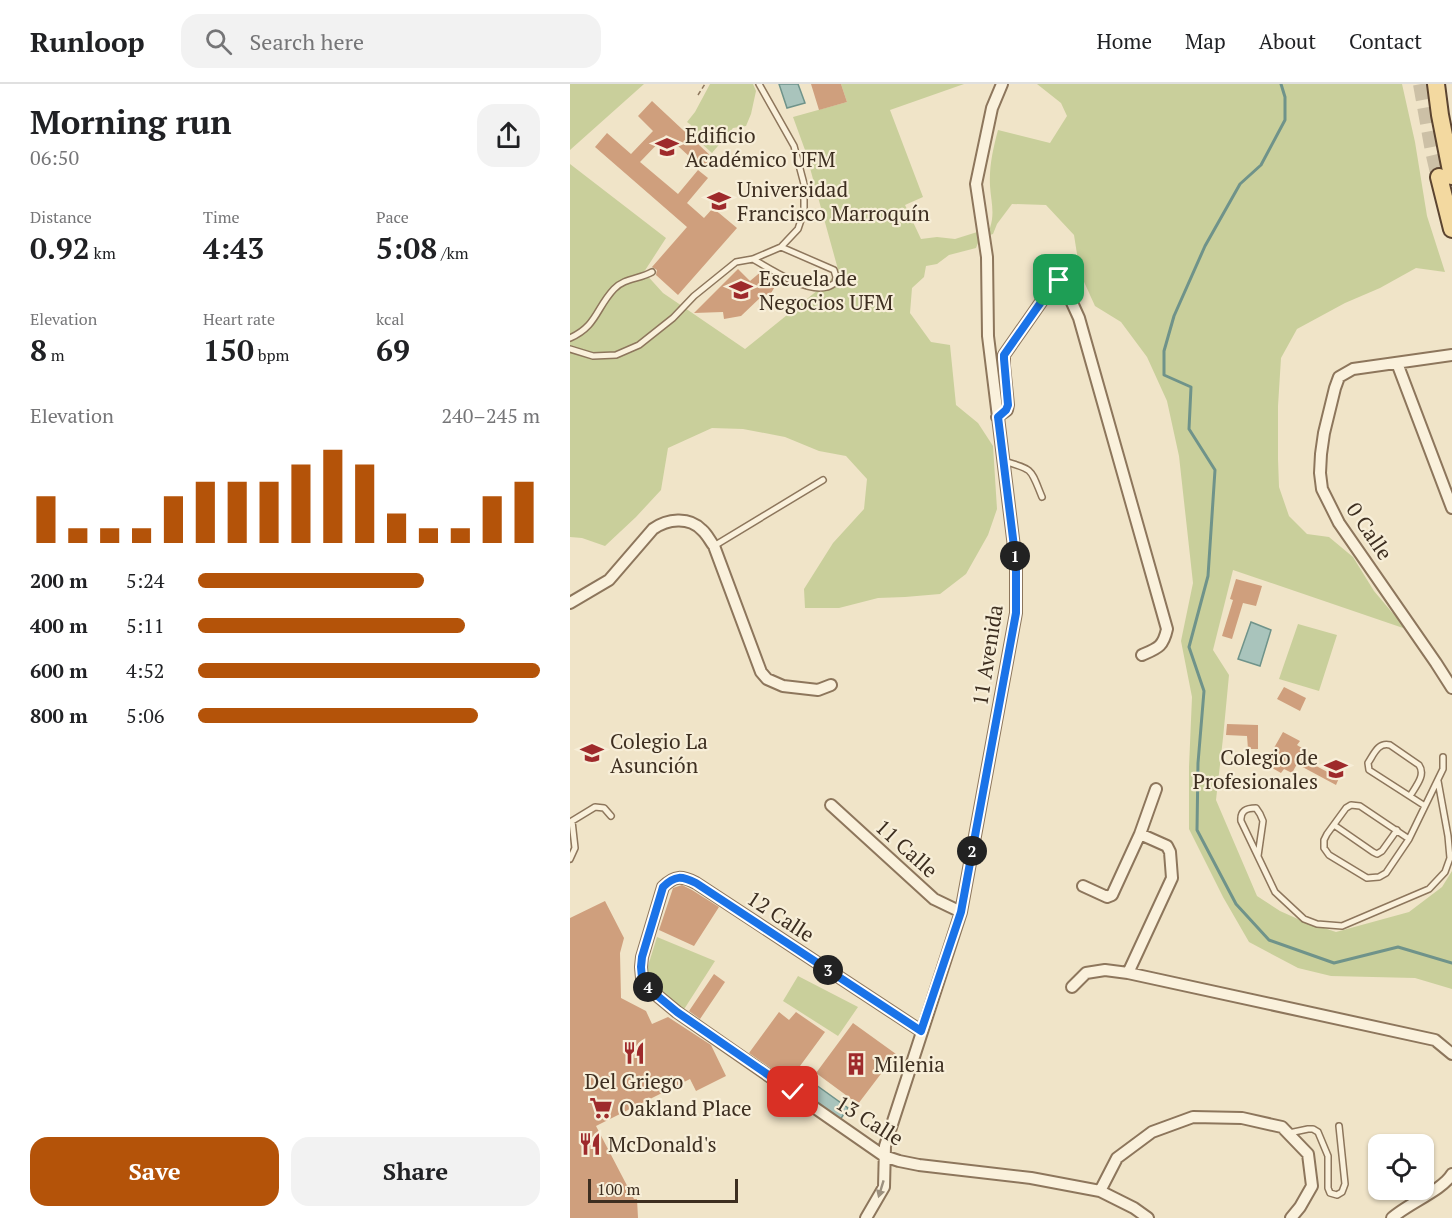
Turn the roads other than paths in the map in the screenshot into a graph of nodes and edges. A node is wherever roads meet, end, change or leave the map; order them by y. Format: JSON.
{"nodes":[{"id":1,"x":759,"y":84,"type":"edge"},
{"id":2,"x":1002,"y":84,"type":"edge"},
{"id":3,"x":1436,"y":84,"type":"edge"},
{"id":4,"x":1445,"y":176,"type":"edge"},
{"id":5,"x":1452,"y":229,"type":"edge"},
{"id":6,"x":781,"y":247,"type":"junction"},
{"id":7,"x":753,"y":258,"type":"junction"},
{"id":8,"x":652,"y":272,"type":"dead end"},
{"id":9,"x":570,"y":338,"type":"edge"},
{"id":10,"x":570,"y":349,"type":"edge"},
{"id":11,"x":1452,"y":355,"type":"edge"},
{"id":12,"x":1396,"y":363,"type":"junction"},
{"id":13,"x":998,"y":417,"type":"junction"},
{"id":14,"x":1004,"y":461,"type":"junction"},
{"id":15,"x":823,"y":480,"type":"dead end"},
{"id":16,"x":1042,"y":496,"type":"dead end"},
{"id":17,"x":1452,"y":508,"type":"edge"},
{"id":18,"x":714,"y":546,"type":"junction"},
{"id":19,"x":570,"y":603,"type":"edge"},
{"id":20,"x":1142,"y":655,"type":"dead end"},
{"id":21,"x":831,"y":685,"type":"dead end"},
{"id":22,"x":1452,"y":688,"type":"edge"},
{"id":23,"x":1443,"y":757,"type":"dead end"},
{"id":24,"x":1438,"y":781,"type":"junction"},
{"id":25,"x":1156,"y":789,"type":"dead end"},
{"id":26,"x":1410,"y":796,"type":"junction"},
{"id":27,"x":831,"y":805,"type":"dead end"},
{"id":28,"x":1425,"y":806,"type":"junction"},
{"id":29,"x":610,"y":816,"type":"dead end"},
{"id":30,"x":1334,"y":825,"type":"junction"},
{"id":31,"x":1396,"y":830,"type":"junction"},
{"id":32,"x":1140,"y":834,"type":"junction"},
{"id":33,"x":1409,"y":838,"type":"junction"},
{"id":34,"x":1258,"y":856,"type":"junction"},
{"id":35,"x":570,"y":859,"type":"edge"},
{"id":36,"x":1083,"y":886,"type":"dead end"},
{"id":37,"x":961,"y":912,"type":"junction"},
{"id":38,"x":1128,"y":973,"type":"junction"},
{"id":39,"x":642,"y":978,"type":"joint"},
{"id":40,"x":1072,"y":987,"type":"dead end"},
{"id":41,"x":921,"y":1031,"type":"junction"},
{"id":42,"x":1452,"y":1054,"type":"edge"},
{"id":43,"x":1339,"y":1126,"type":"dead end"},
{"id":44,"x":1288,"y":1133,"type":"junction"},
{"id":45,"x":884,"y":1156,"type":"junction"},
{"id":46,"x":1452,"y":1174,"type":"edge"},
{"id":47,"x":1100,"y":1191,"type":"junction"},
{"id":48,"x":1408,"y":1206,"type":"junction"},
{"id":49,"x":1132,"y":1213,"type":"edge"},
{"id":50,"x":866,"y":1218,"type":"edge"},
{"id":51,"x":1148,"y":1218,"type":"edge"},
{"id":52,"x":1291,"y":1218,"type":"edge"},
{"id":53,"x":1392,"y":1218,"type":"edge"},
{"id":54,"x":1414,"y":1218,"type":"edge"}],
"edges":[{"from":1,"to":6,"type":"lane"},
{"from":2,"to":13,"type":"street","name":"11 Avenida"},
{"from":3,"to":4,"type":"main road"},
{"from":4,"to":5,"type":"main road"},
{"from":6,"to":7,"type":"lane"},
{"from":6,"to":7,"type":"lane"},
{"from":7,"to":10,"type":"lane"},
{"from":8,"to":9,"type":"lane"},
{"from":11,"to":12,"type":"street"},
{"from":12,"to":17,"type":"street"},
{"from":12,"to":22,"type":"street","name":"0 Calle"},
{"from":13,"to":14,"type":"street","name":"11 Avenida"},
{"from":13,"to":20,"type":"street"},
{"from":14,"to":16,"type":"lane"},
{"from":14,"to":37,"type":"street","name":"11 Avenida"},
{"from":15,"to":18,"type":"lane"},
{"from":18,"to":19,"type":"street"},
{"from":18,"to":21,"type":"street"},
{"from":23,"to":24,"type":"lane"},
{"from":24,"to":28,"type":"lane"},
{"from":24,"to":34,"type":"lane"},
{"from":25,"to":32,"type":"street"},
{"from":26,"to":26,"type":"lane"},
{"from":26,"to":28,"type":"lane"},
{"from":27,"to":37,"type":"street","name":"11 Calle"},
{"from":28,"to":33,"type":"lane"},
{"from":29,"to":35,"type":"lane"},
{"from":30,"to":31,"type":"lane"},
{"from":30,"to":31,"type":"lane"},
{"from":30,"to":33,"type":"lane"},
{"from":31,"to":33,"type":"lane"},
{"from":32,"to":36,"type":"street"},
{"from":32,"to":38,"type":"street"},
{"from":34,"to":34,"type":"lane"},
{"from":37,"to":41,"type":"street","name":"11 Avenida"},
{"from":38,"to":40,"type":"street"},
{"from":38,"to":42,"type":"street"},
{"from":39,"to":41,"type":"street","name":"12 Calle"},
{"from":39,"to":45,"type":"street","name":"13 Calle"},
{"from":41,"to":45,"type":"street","name":"11 Avenida"},
{"from":43,"to":44,"type":"lane"},
{"from":44,"to":47,"type":"street"},
{"from":44,"to":52,"type":"street"},
{"from":45,"to":47,"type":"street","name":"13 Calle"},
{"from":45,"to":50,"type":"street","name":"11 Avenida","one_way":true},
{"from":46,"to":48,"type":"street"},
{"from":47,"to":49,"type":"street","name":"13 Calle"},
{"from":48,"to":53,"type":"street"},
{"from":48,"to":54,"type":"street"},
{"from":49,"to":51,"type":"street","name":"13 Calle"}]}
